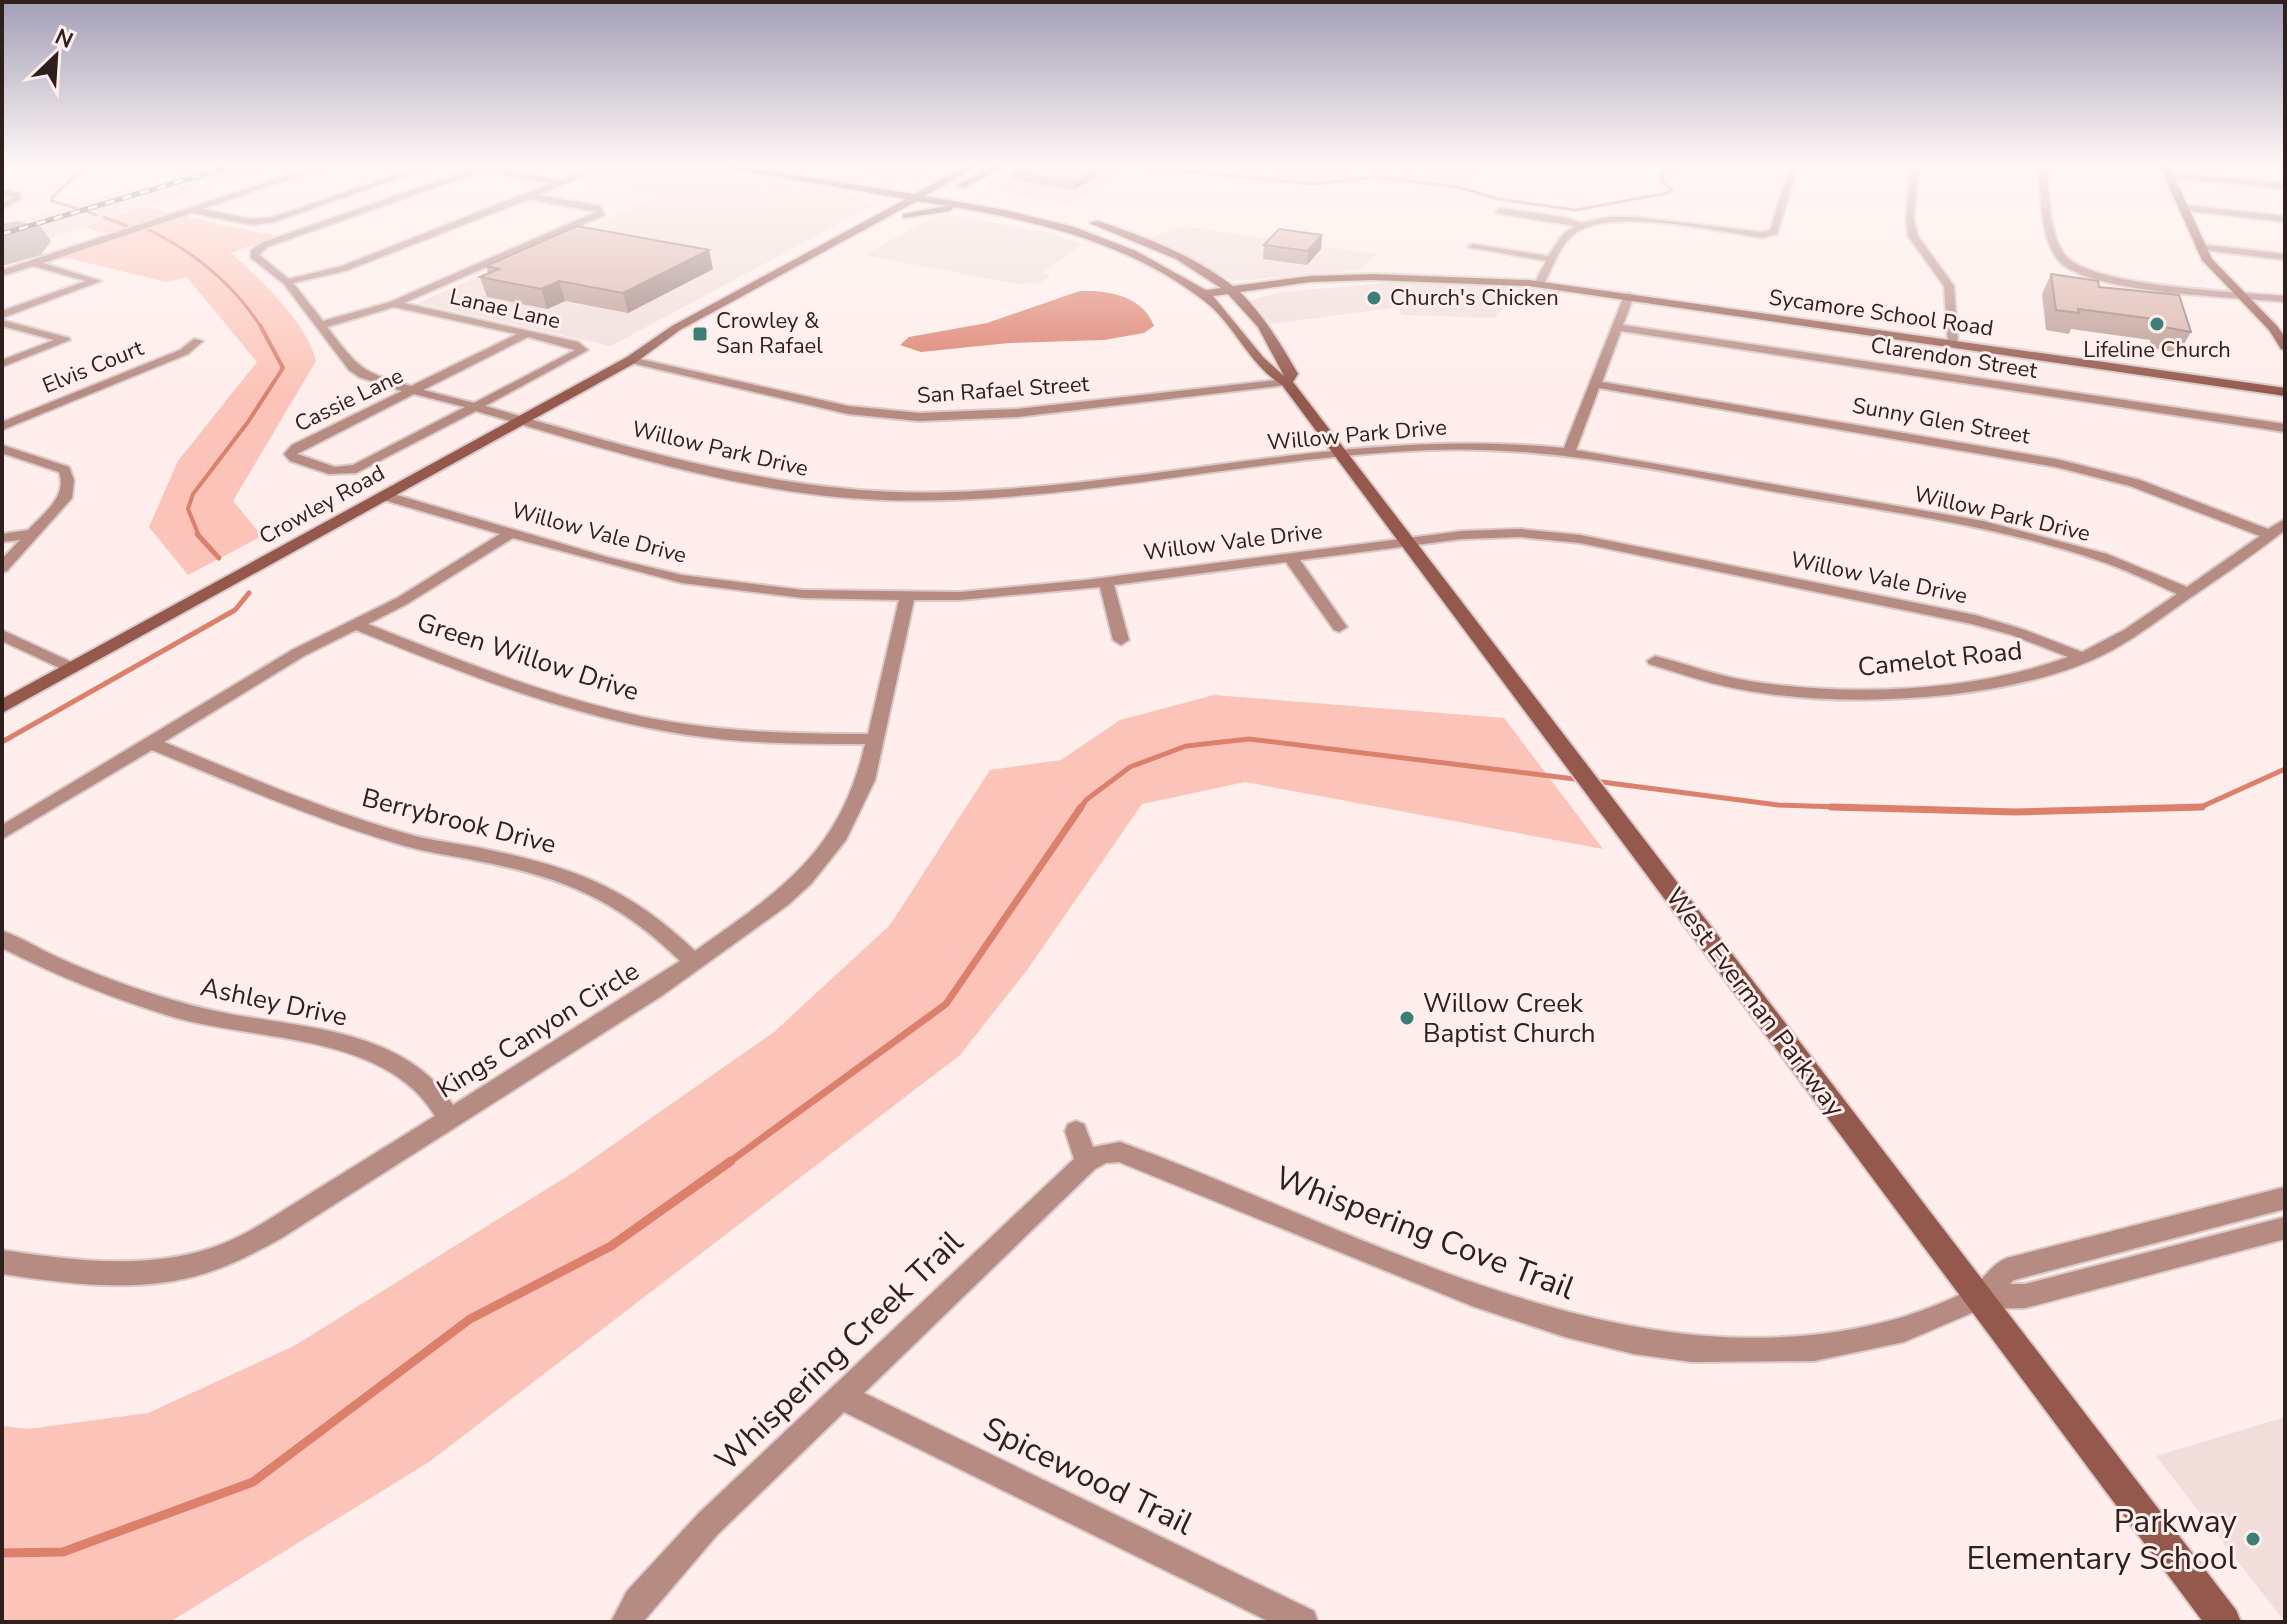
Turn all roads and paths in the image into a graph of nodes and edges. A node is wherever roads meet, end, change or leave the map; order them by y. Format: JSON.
{"nodes":[{"id":1,"x":94,"y":242,"type":"edge"},
{"id":2,"x":279,"y":242,"type":"edge"},
{"id":3,"x":412,"y":242,"type":"edge"},
{"id":4,"x":536,"y":242,"type":"edge"},
{"id":5,"x":833,"y":242,"type":"edge"},
{"id":6,"x":857,"y":242,"type":"edge"},
{"id":7,"x":1105,"y":242,"type":"edge"},
{"id":8,"x":1116,"y":242,"type":"edge"},
{"id":9,"x":1142,"y":242,"type":"edge"},
{"id":10,"x":1564,"y":242,"type":"edge"},
{"id":11,"x":1916,"y":242,"type":"edge"},
{"id":12,"x":2056,"y":242,"type":"edge"},
{"id":13,"x":2197,"y":242,"type":"edge"},
{"id":14,"x":1117,"y":246,"type":"junction"},
{"id":15,"x":1473,"y":247,"type":"dead end"},
{"id":16,"x":2199,"y":247,"type":"junction"},
{"id":17,"x":2285,"y":257,"type":"edge"},
{"id":18,"x":1552,"y":259,"type":"junction"},
{"id":19,"x":32,"y":263,"type":"junction"},
{"id":20,"x":2,"y":273,"type":"edge"},
{"id":21,"x":774,"y":274,"type":"junction"},
{"id":22,"x":287,"y":282,"type":"junction"},
{"id":23,"x":1539,"y":284,"type":"junction"},
{"id":24,"x":1232,"y":292,"type":"junction"},
{"id":25,"x":2238,"y":294,"type":"junction"},
{"id":26,"x":1205,"y":296,"type":"junction"},
{"id":27,"x":1629,"y":296,"type":"junction"},
{"id":28,"x":2285,"y":299,"type":"edge"},
{"id":29,"x":394,"y":304,"type":"junction"},
{"id":30,"x":2,"y":315,"type":"edge"},
{"id":31,"x":714,"y":318,"type":"junction"},
{"id":32,"x":2,"y":323,"type":"edge"},
{"id":33,"x":322,"y":325,"type":"junction"},
{"id":34,"x":1617,"y":327,"type":"junction"},
{"id":35,"x":526,"y":334,"type":"junction"},
{"id":36,"x":663,"y":340,"type":"junction"},
{"id":37,"x":198,"y":341,"type":"dead end"},
{"id":38,"x":1953,"y":344,"type":"junction"},
{"id":39,"x":2285,"y":346,"type":"edge"},
{"id":40,"x":631,"y":360,"type":"junction"},
{"id":41,"x":2,"y":364,"type":"edge"},
{"id":42,"x":1286,"y":382,"type":"junction"},
{"id":43,"x":1595,"y":384,"type":"junction"},
{"id":44,"x":412,"y":390,"type":"junction"},
{"id":45,"x":2285,"y":392,"type":"edge"},
{"id":46,"x":478,"y":407,"type":"junction"},
{"id":47,"x":521,"y":421,"type":"junction"},
{"id":48,"x":2,"y":426,"type":"edge"},
{"id":49,"x":2285,"y":428,"type":"edge"},
{"id":50,"x":2,"y":449,"type":"edge"},
{"id":51,"x":1569,"y":452,"type":"junction"},
{"id":52,"x":1341,"y":455,"type":"junction"},
{"id":53,"x":385,"y":496,"type":"junction"},
{"id":54,"x":2285,"y":523,"type":"edge"},
{"id":55,"x":511,"y":533,"type":"junction"},
{"id":56,"x":33,"y":534,"type":"junction"},
{"id":57,"x":2271,"y":535,"type":"junction"},
{"id":58,"x":2,"y":538,"type":"edge"},
{"id":59,"x":1407,"y":542,"type":"junction"},
{"id":60,"x":1290,"y":557,"type":"junction"},
{"id":61,"x":2,"y":568,"type":"edge"},
{"id":62,"x":1106,"y":581,"type":"junction"},
{"id":63,"x":2188,"y":593,"type":"junction"},
{"id":64,"x":907,"y":597,"type":"junction"},
{"id":65,"x":357,"y":625,"type":"junction"},
{"id":66,"x":1339,"y":627,"type":"dead end"},
{"id":67,"x":2,"y":635,"type":"edge"},
{"id":68,"x":1121,"y":640,"type":"dead end"},
{"id":69,"x":2084,"y":658,"type":"junction"},
{"id":70,"x":1655,"y":661,"type":"dead end"},
{"id":71,"x":72,"y":668,"type":"junction"},
{"id":72,"x":2,"y":707,"type":"edge"},
{"id":73,"x":877,"y":739,"type":"junction"},
{"id":74,"x":149,"y":742,"type":"junction"},
{"id":75,"x":2,"y":833,"type":"edge"},
{"id":76,"x":2,"y":939,"type":"edge"},
{"id":77,"x":694,"y":962,"type":"junction"},
{"id":78,"x":449,"y":1119,"type":"junction"},
{"id":79,"x":1076,"y":1131,"type":"dead end"},
{"id":80,"x":1087,"y":1162,"type":"junction"},
{"id":81,"x":2282,"y":1203,"type":"edge"},
{"id":82,"x":2285,"y":1228,"type":"edge"},
{"id":83,"x":2081,"y":1248,"type":"junction"},
{"id":84,"x":2,"y":1262,"type":"edge"},
{"id":85,"x":2103,"y":1275,"type":"junction"},
{"id":86,"x":1980,"y":1297,"type":"junction"},
{"id":87,"x":840,"y":1396,"type":"junction"},
{"id":88,"x":626,"y":1622,"type":"edge"},
{"id":89,"x":1303,"y":1622,"type":"edge"},
{"id":90,"x":2224,"y":1622,"type":"edge"}],
"edges":[{"from":1,"to":19,"type":"street"},
{"from":2,"to":22,"type":"street","name":"Willow Park Drive"},
{"from":3,"to":22,"type":"street"},
{"from":4,"to":29,"type":"street"},
{"from":5,"to":21,"type":"main road","name":"Crowley Road"},
{"from":6,"to":31,"type":"main road","name":"Crowley Road"},
{"from":7,"to":14,"type":"main road"},
{"from":8,"to":14,"type":"main road"},
{"from":9,"to":24,"type":"main road"},
{"from":10,"to":18,"type":"street"},
{"from":11,"to":38,"type":"street"},
{"from":12,"to":25,"type":"street"},
{"from":13,"to":16,"type":"main road"},
{"from":14,"to":26,"type":"main road"},
{"from":15,"to":18,"type":"street"},
{"from":16,"to":17,"type":"street"},
{"from":16,"to":25,"type":"main road"},
{"from":18,"to":23,"type":"street"},
{"from":19,"to":20,"type":"street"},
{"from":19,"to":30,"type":"street"},
{"from":21,"to":31,"type":"main road"},
{"from":21,"to":36,"type":"main road","name":"Crowley Road"},
{"from":22,"to":33,"type":"street","name":"Willow Park Drive"},
{"from":23,"to":24,"type":"main road","name":"Sycamore School Road"},
{"from":23,"to":27,"type":"main road","name":"Sycamore School Road"},
{"from":24,"to":26,"type":"main road","name":"Sycamore School Road"},
{"from":24,"to":42,"type":"main road","name":"West Everman Parkway"},
{"from":25,"to":28,"type":"street"},
{"from":25,"to":39,"type":"main road"},
{"from":26,"to":42,"type":"main road","name":"West Everman Parkway"},
{"from":27,"to":34,"type":"street"},
{"from":27,"to":38,"type":"main road","name":"Sycamore School Road"},
{"from":29,"to":33,"type":"street"},
{"from":29,"to":35,"type":"street","name":"Lanae Lane"},
{"from":31,"to":36,"type":"main road","name":"Crowley Road"},
{"from":32,"to":41,"type":"street"},
{"from":33,"to":44,"type":"street","name":"Willow Park Drive"},
{"from":34,"to":43,"type":"street"},
{"from":34,"to":49,"type":"street","name":"Clarendon Street"},
{"from":35,"to":44,"type":"street","name":"Cassie Lane"},
{"from":35,"to":46,"type":"street","name":"Lanae Lane"},
{"from":36,"to":40,"type":"main road","name":"Crowley Road"},
{"from":37,"to":48,"type":"street","name":"Elvis Court"},
{"from":38,"to":45,"type":"main road","name":"Sycamore School Road"},
{"from":40,"to":42,"type":"street","name":"San Rafael Street"},
{"from":40,"to":47,"type":"main road","name":"Crowley Road"},
{"from":42,"to":52,"type":"main road","name":"West Everman Parkway"},
{"from":43,"to":51,"type":"street"},
{"from":43,"to":57,"type":"street","name":"Sunny Glen Street"},
{"from":44,"to":46,"type":"street","name":"Willow Park Drive"},
{"from":44,"to":46,"type":"street","name":"Cassie Lane"},
{"from":46,"to":47,"type":"street","name":"Willow Park Drive"},
{"from":47,"to":52,"type":"street","name":"Willow Park Drive"},
{"from":47,"to":53,"type":"main road","name":"Crowley Road"},
{"from":50,"to":56,"type":"street"},
{"from":51,"to":52,"type":"street","name":"Willow Park Drive"},
{"from":51,"to":63,"type":"street","name":"Willow Park Drive"},
{"from":52,"to":59,"type":"main road","name":"West Everman Parkway"},
{"from":53,"to":55,"type":"street","name":"Willow Vale Drive"},
{"from":53,"to":71,"type":"main road","name":"Crowley Road"},
{"from":54,"to":57,"type":"street","name":"Camelot Road"},
{"from":55,"to":64,"type":"street","name":"Willow Vale Drive"},
{"from":55,"to":65,"type":"street"},
{"from":56,"to":58,"type":"street"},
{"from":56,"to":61,"type":"street"},
{"from":57,"to":63,"type":"street","name":"Camelot Road"},
{"from":59,"to":60,"type":"street","name":"Willow Vale Drive"},
{"from":59,"to":69,"type":"street","name":"Willow Vale Drive"},
{"from":59,"to":86,"type":"main road","name":"West Everman Parkway"},
{"from":60,"to":62,"type":"street","name":"Willow Vale Drive"},
{"from":60,"to":66,"type":"street"},
{"from":62,"to":64,"type":"street","name":"Willow Vale Drive"},
{"from":62,"to":68,"type":"street"},
{"from":63,"to":69,"type":"street","name":"Camelot Road"},
{"from":64,"to":73,"type":"street","name":"Kings Canyon Circle"},
{"from":65,"to":73,"type":"street","name":"Green Willow Drive"},
{"from":65,"to":74,"type":"street"},
{"from":67,"to":71,"type":"street"},
{"from":69,"to":70,"type":"street","name":"Camelot Road"},
{"from":71,"to":72,"type":"main road","name":"Crowley Road"},
{"from":73,"to":77,"type":"street","name":"Kings Canyon Circle"},
{"from":74,"to":75,"type":"street"},
{"from":74,"to":77,"type":"street","name":"Berrybrook Drive"},
{"from":76,"to":78,"type":"street","name":"Ashley Drive"},
{"from":77,"to":78,"type":"street","name":"Kings Canyon Circle"},
{"from":78,"to":84,"type":"street","name":"Kings Canyon Circle"},
{"from":79,"to":80,"type":"street"},
{"from":80,"to":86,"type":"street","name":"Whispering Cove Trail"},
{"from":80,"to":87,"type":"street","name":"Whispering Creek Trail"},
{"from":81,"to":83,"type":"street","name":"Whispering Cove Trail"},
{"from":82,"to":85,"type":"street","name":"Whispering Cove Trail"},
{"from":83,"to":85,"type":"street"},
{"from":83,"to":86,"type":"street","name":"Whispering Cove Trail"},
{"from":85,"to":86,"type":"street","name":"Whispering Cove Trail"},
{"from":86,"to":90,"type":"main road","name":"West Everman Parkway"},
{"from":87,"to":88,"type":"street","name":"Whispering Creek Trail"},
{"from":87,"to":89,"type":"street","name":"Spicewood Trail"}]}
